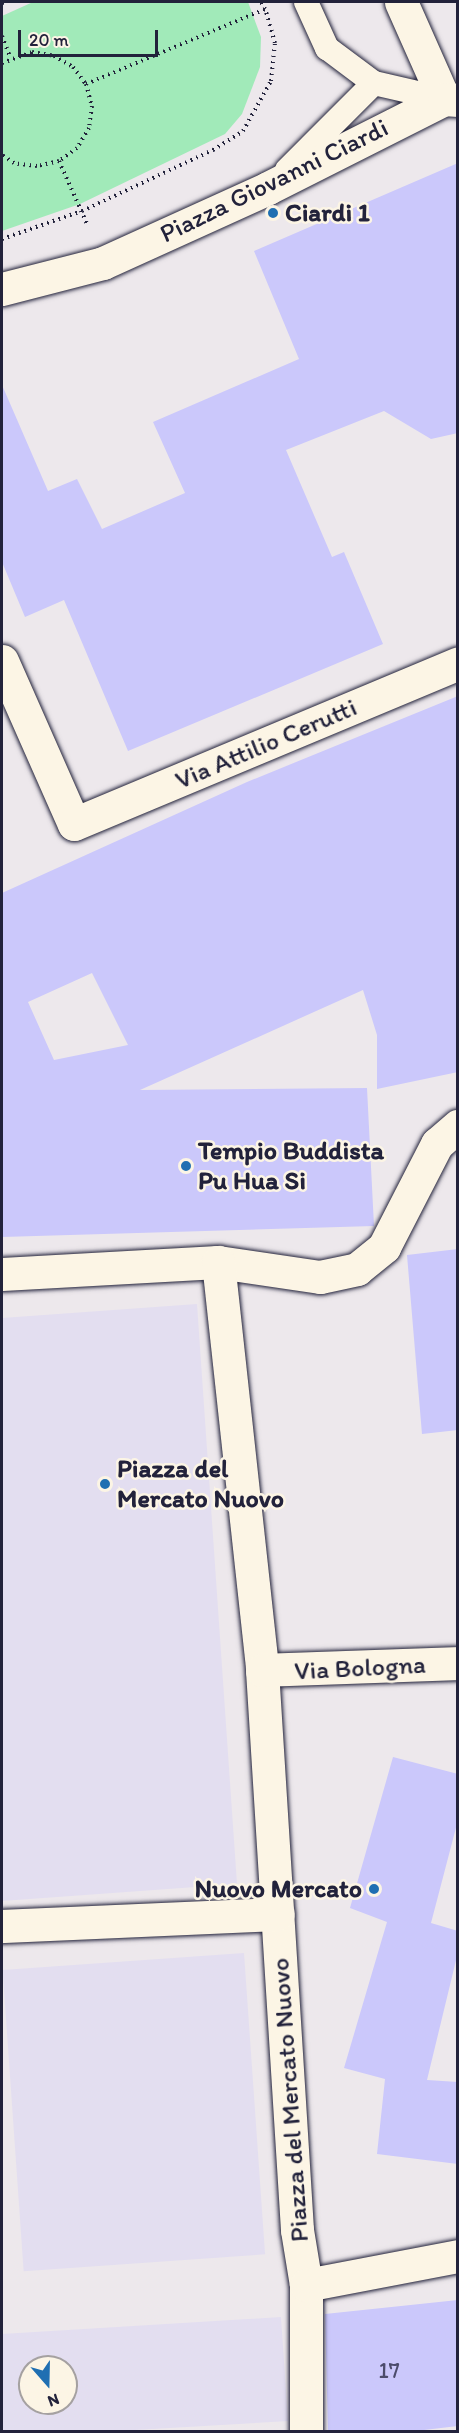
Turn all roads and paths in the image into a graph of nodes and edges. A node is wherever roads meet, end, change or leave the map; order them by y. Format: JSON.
{"nodes":[{"id":1,"x":6,"y":2,"type":"edge"},
{"id":2,"x":261,"y":2,"type":"edge"},
{"id":3,"x":306,"y":2,"type":"edge"},
{"id":4,"x":401,"y":2,"type":"edge"},
{"id":5,"x":2,"y":3,"type":"edge"},
{"id":6,"x":265,"y":9,"type":"junction"},
{"id":7,"x":2,"y":36,"type":"edge"},
{"id":8,"x":10,"y":57,"type":"junction"},
{"id":9,"x":2,"y":63,"type":"edge"},
{"id":10,"x":374,"y":83,"type":"junction"},
{"id":11,"x":86,"y":84,"type":"junction"},
{"id":12,"x":453,"y":104,"type":"edge"},
{"id":13,"x":2,"y":155,"type":"edge"},
{"id":14,"x":59,"y":161,"type":"junction"},
{"id":15,"x":268,"y":188,"type":"junction"},
{"id":16,"x":82,"y":211,"type":"junction"},
{"id":17,"x":2,"y":239,"type":"edge"},
{"id":18,"x":103,"y":263,"type":"junction"},
{"id":19,"x":2,"y":289,"type":"edge"},
{"id":20,"x":2,"y":661,"type":"edge"},
{"id":21,"x":458,"y":663,"type":"edge"},
{"id":22,"x":458,"y":1126,"type":"edge"},
{"id":23,"x":218,"y":1262,"type":"junction"},
{"id":24,"x":2,"y":1274,"type":"edge"},
{"id":25,"x":458,"y":1663,"type":"edge"},
{"id":26,"x":262,"y":1671,"type":"junction"},
{"id":27,"x":278,"y":1914,"type":"junction"},
{"id":28,"x":2,"y":1926,"type":"edge"},
{"id":29,"x":458,"y":2256,"type":"edge"},
{"id":30,"x":306,"y":2285,"type":"junction"},
{"id":31,"x":306,"y":2427,"type":"edge"}],
"edges":[{"from":1,"to":5,"type":"path"},
{"from":2,"to":6,"type":"path"},
{"from":3,"to":10,"type":"lane"},
{"from":4,"to":12,"type":"street"},
{"from":6,"to":11,"type":"path"},
{"from":6,"to":16,"type":"path"},
{"from":7,"to":8,"type":"path"},
{"from":8,"to":9,"type":"path"},
{"from":8,"to":11,"type":"path"},
{"from":10,"to":12,"type":"lane"},
{"from":10,"to":15,"type":"lane"},
{"from":11,"to":14,"type":"path"},
{"from":12,"to":15,"type":"street","name":"Piazza Giovanni Ciardi"},
{"from":13,"to":14,"type":"path"},
{"from":14,"to":16,"type":"path"},
{"from":15,"to":18,"type":"street","name":"Piazza Giovanni Ciardi"},
{"from":16,"to":17,"type":"path"},
{"from":16,"to":18,"type":"path"},
{"from":18,"to":19,"type":"street","name":"Piazza Giovanni Ciardi"},
{"from":20,"to":21,"type":"street","name":"Via Attilio Cerutti"},
{"from":22,"to":23,"type":"street"},
{"from":23,"to":24,"type":"street"},
{"from":23,"to":26,"type":"street","name":"Piazza del Mercato Nuovo"},
{"from":25,"to":26,"type":"street","name":"Via Bologna"},
{"from":26,"to":27,"type":"street","name":"Piazza del Mercato Nuovo"},
{"from":27,"to":28,"type":"street"},
{"from":27,"to":30,"type":"street","name":"Piazza del Mercato Nuovo"},
{"from":29,"to":30,"type":"street"},
{"from":30,"to":31,"type":"street","name":"Piazza del Mercato Nuovo"}]}
